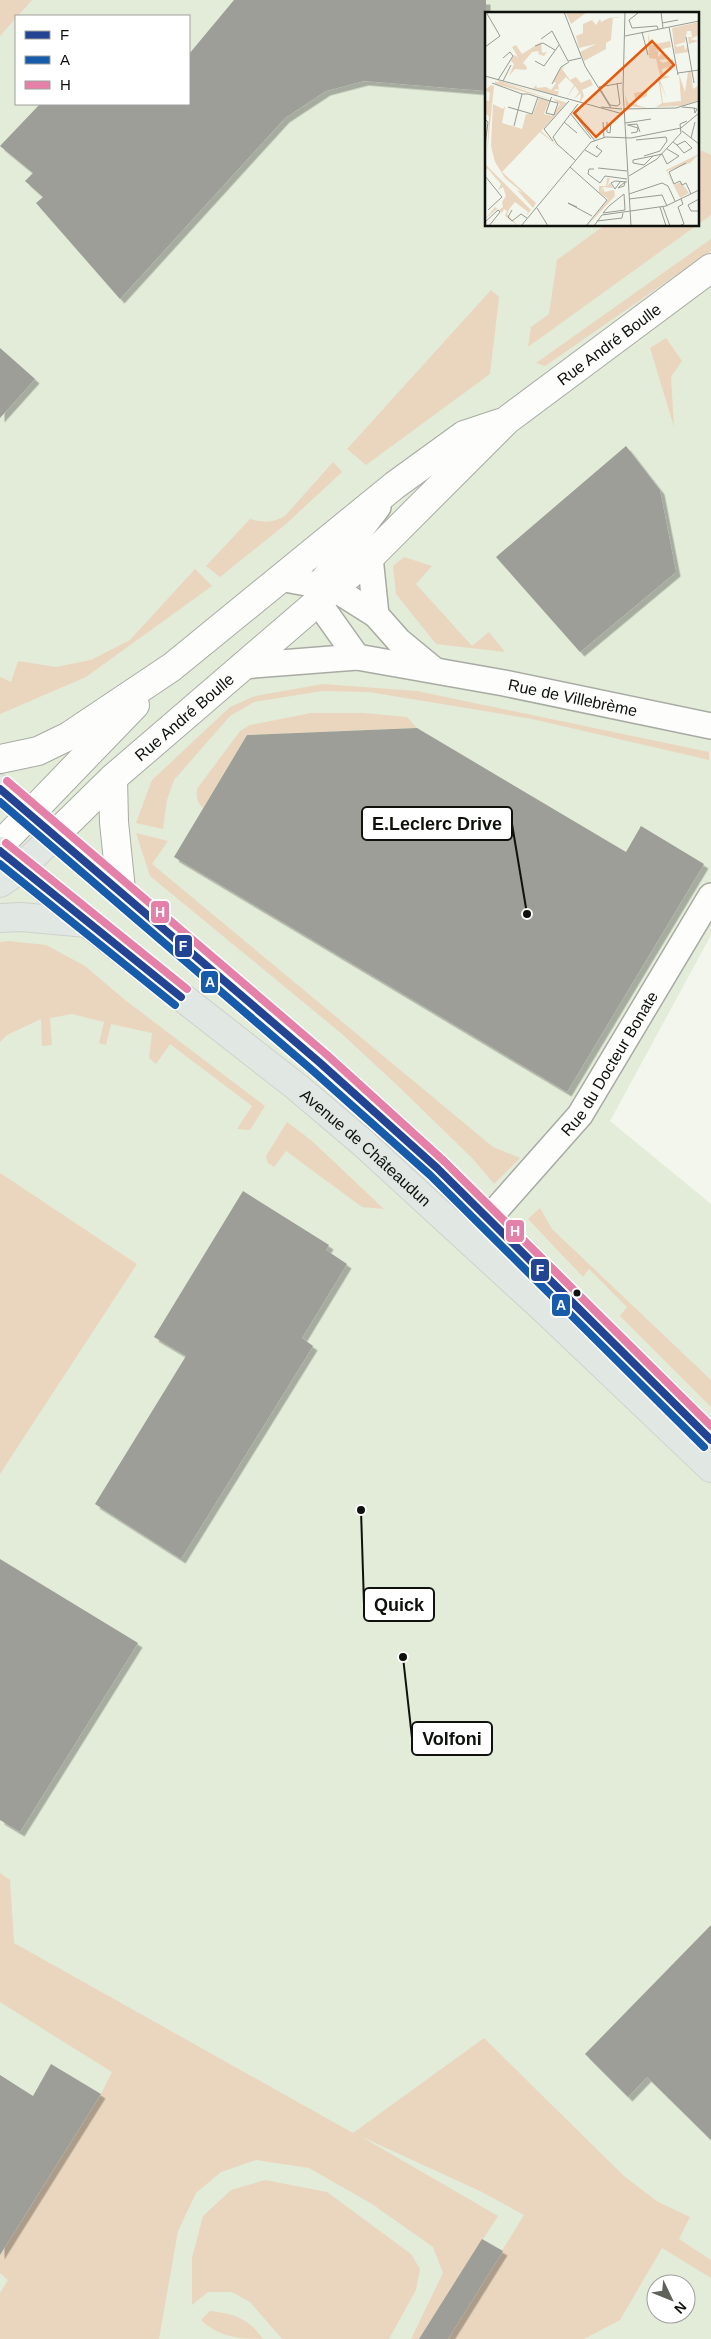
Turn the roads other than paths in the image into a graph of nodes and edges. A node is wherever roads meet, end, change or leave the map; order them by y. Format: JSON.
{"nodes":[{"id":1,"x":711,"y":268,"type":"edge"},
{"id":2,"x":507,"y":420,"type":"junction"},
{"id":3,"x":395,"y":484,"type":"junction"},
{"id":4,"x":370,"y":558,"type":"junction"},
{"id":5,"x":280,"y":578,"type":"junction"},
{"id":6,"x":323,"y":592,"type":"junction"},
{"id":7,"x":376,"y":615,"type":"junction"},
{"id":8,"x":357,"y":657,"type":"junction"},
{"id":9,"x":242,"y":666,"type":"junction"},
{"id":10,"x":172,"y":667,"type":"junction"},
{"id":11,"x":435,"y":670,"type":"junction"},
{"id":12,"x":711,"y":726,"type":"edge"},
{"id":13,"x":0,"y":759,"type":"edge"},
{"id":14,"x":113,"y":778,"type":"junction"},
{"id":15,"x":0,"y":789,"type":"edge"},
{"id":16,"x":30,"y":814,"type":"junction"},
{"id":17,"x":55,"y":835,"type":"junction"},
{"id":18,"x":0,"y":845,"type":"edge"},
{"id":19,"x":0,"y":851,"type":"edge"},
{"id":20,"x":10,"y":875,"type":"edge"},
{"id":21,"x":121,"y":890,"type":"junction"},
{"id":22,"x":711,"y":896,"type":"edge"},
{"id":23,"x":0,"y":918,"type":"edge"},
{"id":24,"x":87,"y":923,"type":"junction"},
{"id":25,"x":488,"y":1218,"type":"junction"},
{"id":26,"x":711,"y":1440,"type":"edge"},
{"id":27,"x":711,"y":1468,"type":"edge"}],
"edges":[{"from":1,"to":2,"type":"street","name":"Rue André Boulle"},
{"from":2,"to":3,"type":"street","name":"Rue André Boulle"},
{"from":2,"to":4,"type":"street","name":"Rue André Boulle"},
{"from":3,"to":5,"type":"street","name":"Rue André Boulle"},
{"from":3,"to":6,"type":"street","name":"Rue André Boulle"},
{"from":4,"to":6,"type":"street","name":"Rue André Boulle"},
{"from":4,"to":7,"type":"street"},
{"from":5,"to":6,"type":"street"},
{"from":5,"to":10,"type":"street","name":"Rue André Boulle"},
{"from":6,"to":7,"type":"street","name":"Rue de Villebrème"},
{"from":6,"to":8,"type":"street"},
{"from":6,"to":9,"type":"street","name":"Rue André Boulle"},
{"from":7,"to":11,"type":"street","name":"Rue de Villebrème"},
{"from":8,"to":9,"type":"street","name":"Rue de Villebrème"},
{"from":8,"to":11,"type":"street","name":"Rue de Villebrème"},
{"from":9,"to":14,"type":"street","name":"Rue André Boulle"},
{"from":10,"to":13,"type":"street","name":"Rue André Boulle"},
{"from":10,"to":16,"type":"street"},
{"from":11,"to":12,"type":"street","name":"Rue de Villebrème"},
{"from":14,"to":17,"type":"street","name":"Rue André Boulle"},
{"from":14,"to":21,"type":"street"},
{"from":15,"to":16,"type":"main road","name":"Avenue de Châteaudun"},
{"from":16,"to":17,"type":"main road","name":"Avenue de Châteaudun"},
{"from":16,"to":18,"type":"street"},
{"from":17,"to":20,"type":"main road"},
{"from":17,"to":21,"type":"main road","name":"Avenue de Châteaudun"},
{"from":19,"to":20,"type":"main road","name":"Avenue de Châteaudun"},
{"from":20,"to":24,"type":"main road","name":"Avenue de Châteaudun"},
{"from":21,"to":25,"type":"main road","name":"Avenue de Châteaudun"},
{"from":22,"to":25,"type":"street","name":"Rue du Docteur Bonate"},
{"from":23,"to":24,"type":"main road"},
{"from":24,"to":27,"type":"main road","name":"Avenue de Châteaudun"},
{"from":25,"to":26,"type":"main road","name":"Avenue de Châteaudun"}]}
